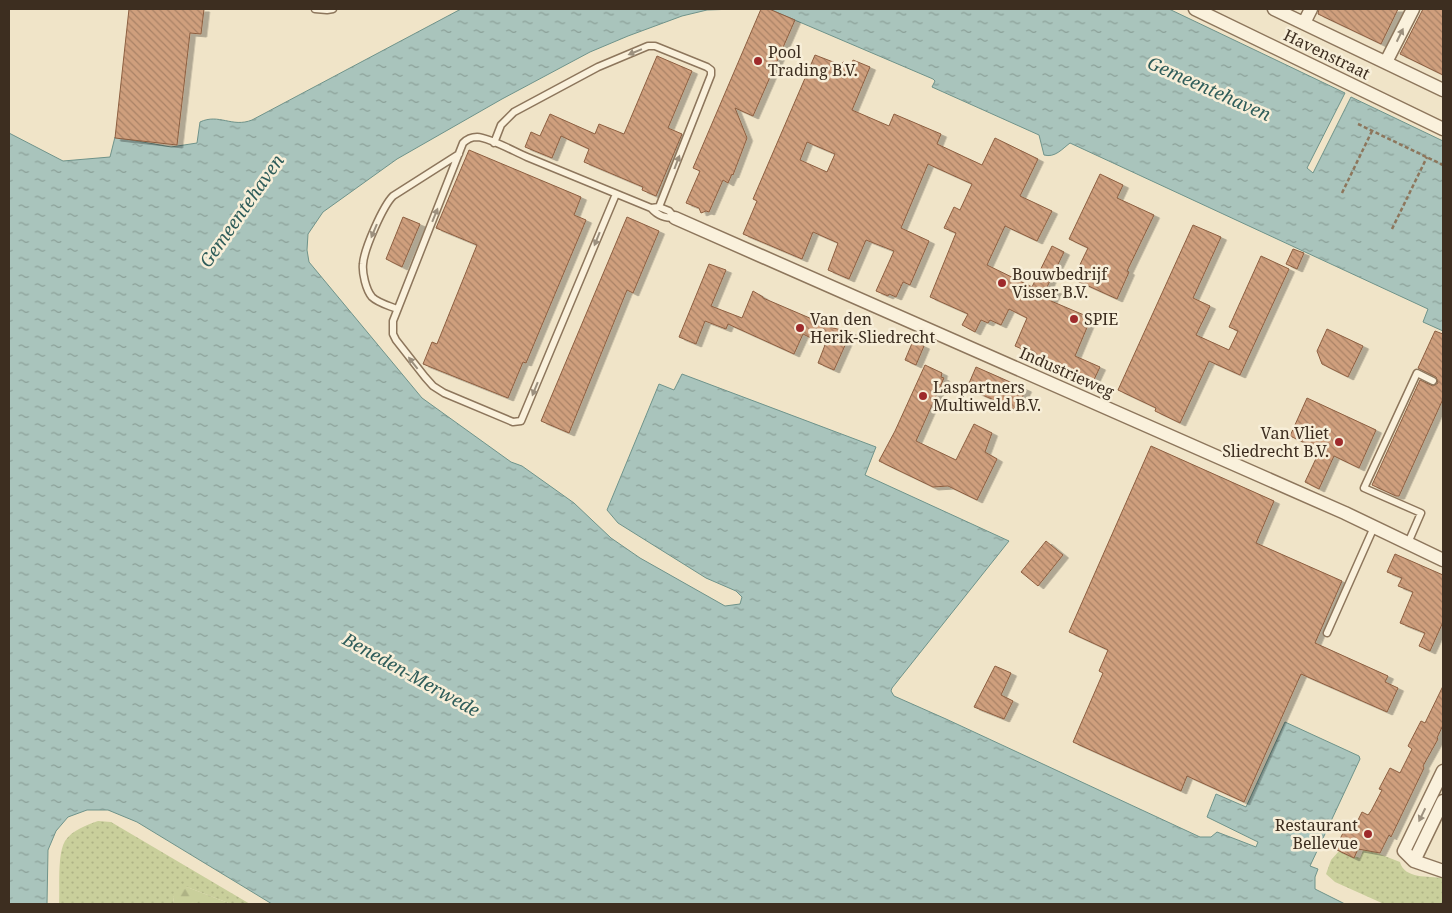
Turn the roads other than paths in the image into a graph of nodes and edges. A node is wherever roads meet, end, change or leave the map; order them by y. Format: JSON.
{"nodes":[{"id":1,"x":315,"y":9,"type":"edge"},
{"id":2,"x":333,"y":9,"type":"edge"},
{"id":3,"x":1195,"y":9,"type":"edge"},
{"id":4,"x":1274,"y":9,"type":"edge"},
{"id":5,"x":1311,"y":9,"type":"edge"},
{"id":6,"x":1413,"y":9,"type":"edge"},
{"id":7,"x":1304,"y":23,"type":"junction"},
{"id":8,"x":1386,"y":62,"type":"junction"},
{"id":9,"x":1443,"y":90,"type":"edge"},
{"id":10,"x":1443,"y":129,"type":"edge"},
{"id":11,"x":494,"y":143,"type":"junction"},
{"id":12,"x":459,"y":154,"type":"junction"},
{"id":13,"x":616,"y":194,"type":"junction"},
{"id":14,"x":659,"y":207,"type":"junction"},
{"id":15,"x":651,"y":208,"type":"junction"},
{"id":16,"x":676,"y":218,"type":"junction"},
{"id":17,"x":397,"y":309,"type":"junction"},
{"id":18,"x":1433,"y":381,"type":"dead end"},
{"id":19,"x":1374,"y":527,"type":"junction"},
{"id":20,"x":1408,"y":543,"type":"junction"},
{"id":21,"x":1443,"y":560,"type":"edge"},
{"id":22,"x":1327,"y":632,"type":"dead end"},
{"id":23,"x":1443,"y":771,"type":"edge"},
{"id":24,"x":1443,"y":801,"type":"edge"},
{"id":25,"x":1414,"y":860,"type":"junction"},
{"id":26,"x":1443,"y":871,"type":"edge"}],
"edges":[{"from":1,"to":2,"type":"lane"},
{"from":3,"to":10,"type":"street","name":"Havenstraat"},
{"from":4,"to":7,"type":"street","name":"Havenstraat"},
{"from":5,"to":7,"type":"street"},
{"from":8,"to":6,"type":"street","one_way":true},
{"from":7,"to":8,"type":"street","name":"Havenstraat"},
{"from":8,"to":9,"type":"street","name":"Havenstraat"},
{"from":11,"to":12,"type":"lane"},
{"from":11,"to":13,"type":"lane"},
{"from":14,"to":11,"type":"lane","one_way":true},
{"from":17,"to":12,"type":"lane","one_way":true},
{"from":12,"to":17,"type":"lane","one_way":true},
{"from":13,"to":15,"type":"lane"},
{"from":13,"to":17,"type":"lane","one_way":true},
{"from":14,"to":15,"type":"lane"},
{"from":14,"to":16,"type":"lane"},
{"from":15,"to":16,"type":"lane"},
{"from":16,"to":19,"type":"street","name":"Industrieweg"},
{"from":18,"to":20,"type":"lane"},
{"from":19,"to":20,"type":"street","name":"Industrieweg"},
{"from":19,"to":22,"type":"lane"},
{"from":20,"to":21,"type":"street","name":"Industrieweg"},
{"from":23,"to":25,"type":"street","one_way":true},
{"from":24,"to":25,"type":"street"},
{"from":25,"to":26,"type":"street"}]}
